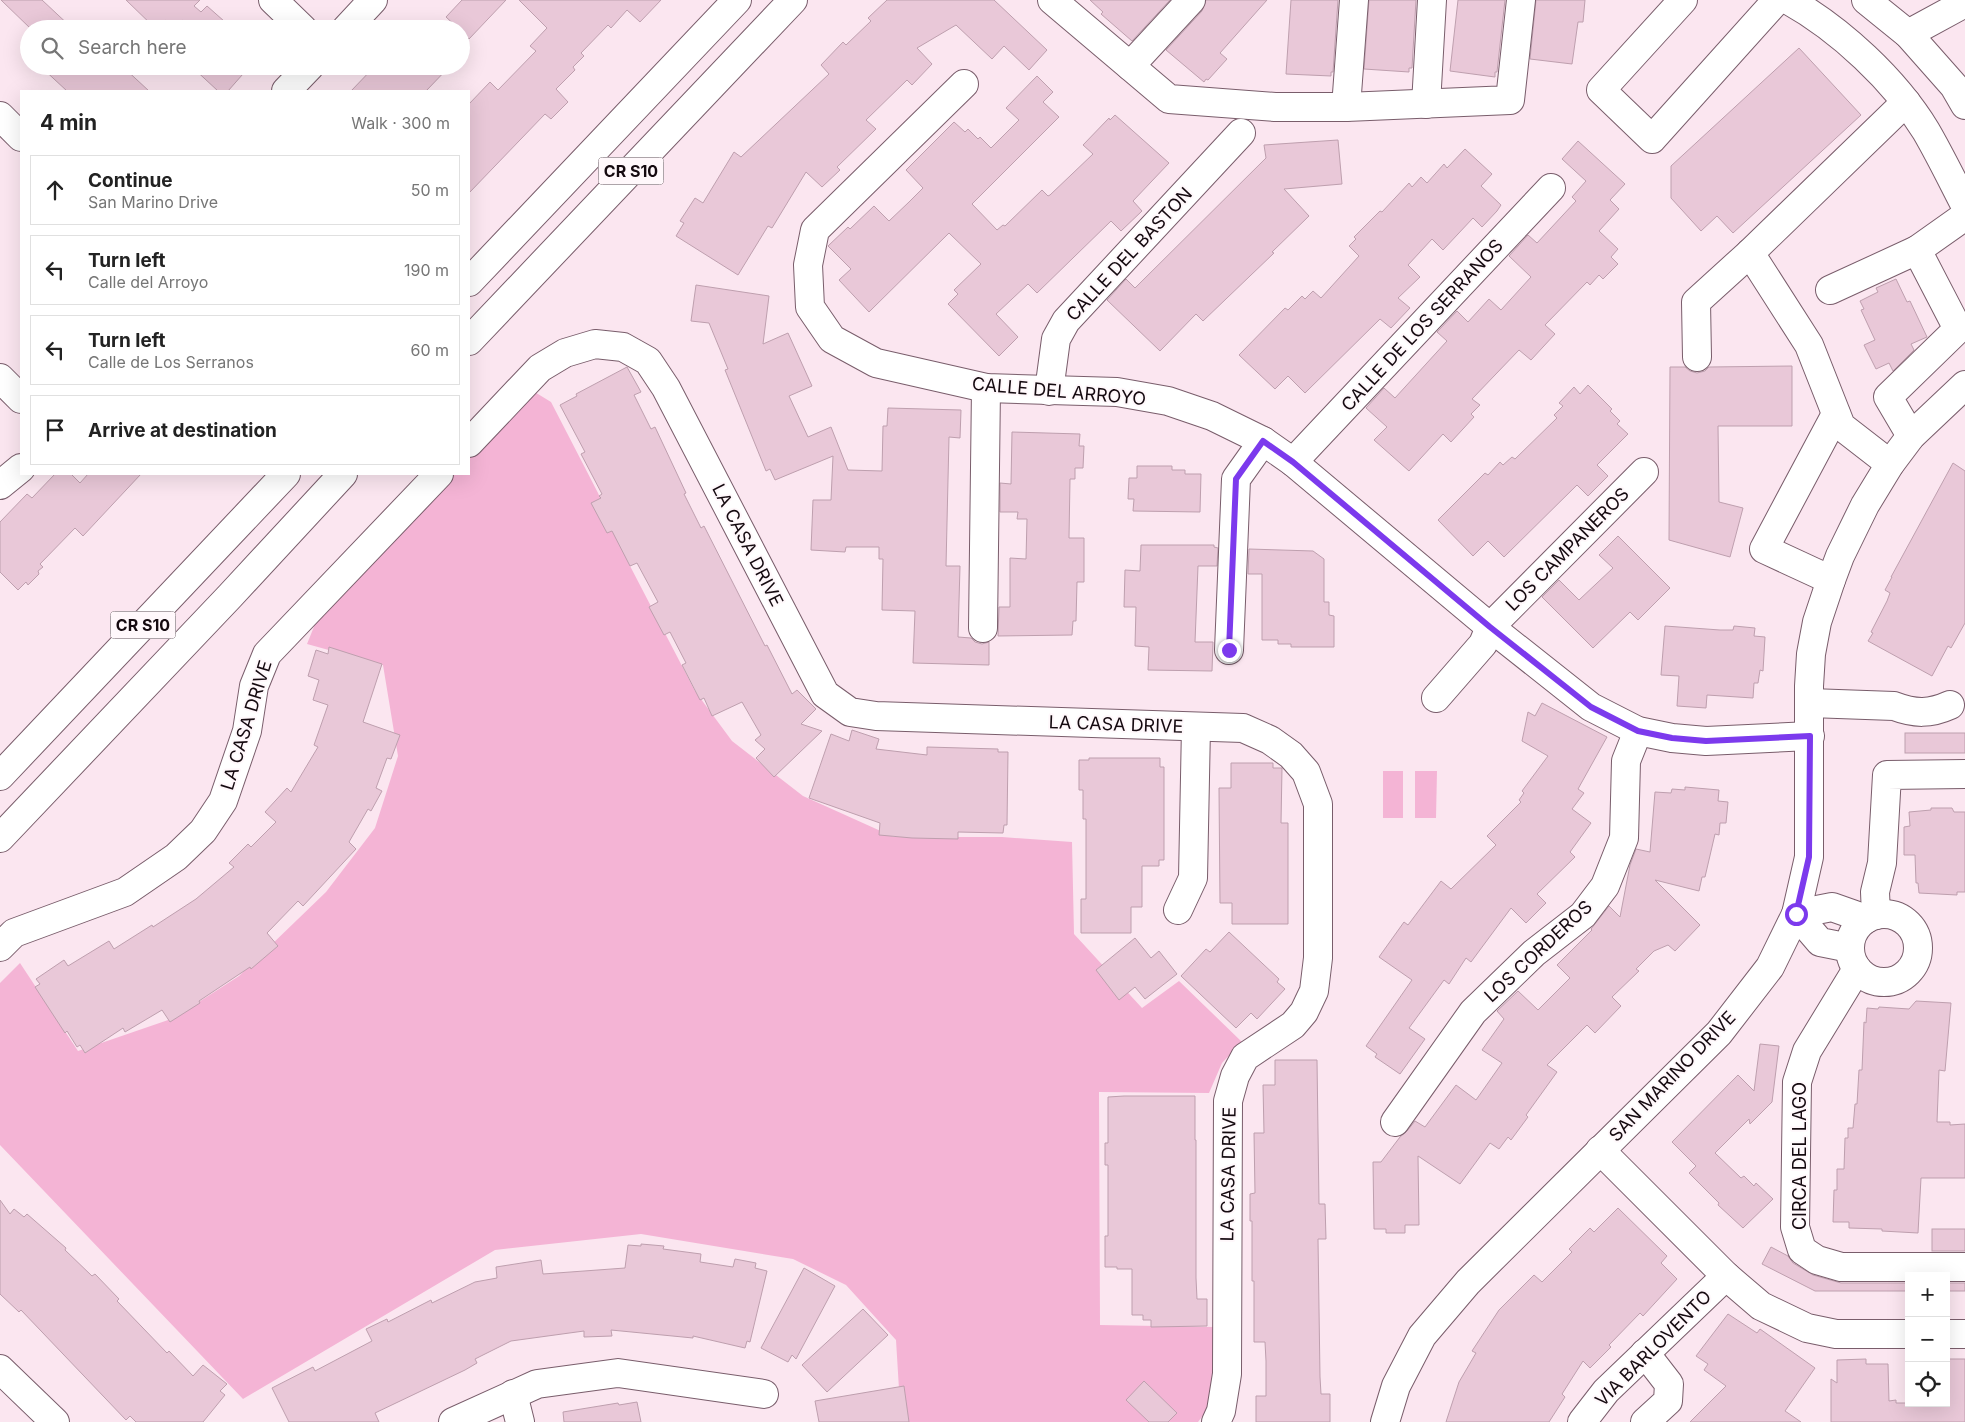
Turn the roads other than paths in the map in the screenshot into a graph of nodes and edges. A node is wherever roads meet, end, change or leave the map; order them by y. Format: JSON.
{"nodes":[{"id":1,"x":273,"y":0,"type":"edge"},
{"id":2,"x":373,"y":0,"type":"edge"},
{"id":3,"x":737,"y":0,"type":"edge"},
{"id":4,"x":794,"y":0,"type":"edge"},
{"id":5,"x":1052,"y":0,"type":"edge"},
{"id":6,"x":1191,"y":0,"type":"edge"},
{"id":7,"x":1354,"y":0,"type":"edge"},
{"id":8,"x":1432,"y":0,"type":"edge"},
{"id":9,"x":1521,"y":0,"type":"edge"},
{"id":10,"x":1683,"y":0,"type":"edge"},
{"id":11,"x":1777,"y":0,"type":"edge"},
{"id":12,"x":1788,"y":0,"type":"edge"},
{"id":13,"x":1866,"y":0,"type":"edge"},
{"id":14,"x":1965,"y":3,"type":"edge"},
{"id":15,"x":294,"y":20,"type":"edge"},
{"id":16,"x":354,"y":20,"type":"edge"},
{"id":17,"x":1908,"y":34,"type":"junction"},
{"id":18,"x":1130,"y":66,"type":"junction"},
{"id":19,"x":301,"y":75,"type":"edge"},
{"id":20,"x":964,"y":84,"type":"dead end"},
{"id":21,"x":287,"y":90,"type":"edge"},
{"id":22,"x":1906,"y":102,"type":"junction"},
{"id":23,"x":1426,"y":104,"type":"junction"},
{"id":24,"x":1965,"y":105,"type":"edge"},
{"id":25,"x":1346,"y":106,"type":"junction"},
{"id":26,"x":0,"y":116,"type":"edge"},
{"id":27,"x":1241,"y":134,"type":"dead end"},
{"id":28,"x":20,"y":136,"type":"edge"},
{"id":29,"x":1551,"y":188,"type":"dead end"},
{"id":30,"x":1965,"y":205,"type":"edge"},
{"id":31,"x":1965,"y":216,"type":"edge"},
{"id":32,"x":1916,"y":250,"type":"junction"},
{"id":33,"x":1750,"y":254,"type":"junction"},
{"id":34,"x":470,"y":281,"type":"edge"},
{"id":35,"x":1830,"y":290,"type":"dead end"},
{"id":36,"x":470,"y":340,"type":"edge"},
{"id":37,"x":1697,"y":357,"type":"dead end"},
{"id":38,"x":0,"y":378,"type":"edge"},
{"id":39,"x":1965,"y":385,"type":"edge"},
{"id":40,"x":986,"y":388,"type":"junction"},
{"id":41,"x":1049,"y":391,"type":"junction"},
{"id":42,"x":20,"y":398,"type":"edge"},
{"id":43,"x":1836,"y":414,"type":"junction"},
{"id":44,"x":1911,"y":436,"type":"junction"},
{"id":45,"x":1263,"y":441,"type":"junction"},
{"id":46,"x":470,"y":442,"type":"edge"},
{"id":47,"x":1293,"y":462,"type":"junction"},
{"id":48,"x":1890,"y":464,"type":"junction"},
{"id":49,"x":20,"y":469,"type":"edge"},
{"id":50,"x":1644,"y":472,"type":"dead end"},
{"id":51,"x":285,"y":475,"type":"edge"},
{"id":52,"x":342,"y":475,"type":"edge"},
{"id":53,"x":438,"y":475,"type":"edge"},
{"id":54,"x":0,"y":485,"type":"edge"},
{"id":55,"x":1831,"y":580,"type":"junction"},
{"id":56,"x":1490,"y":627,"type":"junction"},
{"id":57,"x":983,"y":628,"type":"dead end"},
{"id":58,"x":1229,"y":650,"type":"dead end"},
{"id":59,"x":1436,"y":698,"type":"dead end"},
{"id":60,"x":1810,"y":703,"type":"junction"},
{"id":61,"x":1958,"y":706,"type":"edge"},
{"id":62,"x":1196,"y":726,"type":"junction"},
{"id":63,"x":1638,"y":731,"type":"junction"},
{"id":64,"x":1810,"y":736,"type":"junction"},
{"id":65,"x":1965,"y":774,"type":"edge"},
{"id":66,"x":0,"y":776,"type":"edge"},
{"id":67,"x":0,"y":838,"type":"edge"},
{"id":68,"x":1178,"y":910,"type":"dead end"},
{"id":69,"x":1796,"y":914,"type":"junction"},
{"id":70,"x":1871,"y":917,"type":"junction"},
{"id":71,"x":0,"y":947,"type":"edge"},
{"id":72,"x":1854,"y":959,"type":"junction"},
{"id":73,"x":1395,"y":1122,"type":"dead end"},
{"id":74,"x":1600,"y":1150,"type":"junction"},
{"id":75,"x":1965,"y":1267,"type":"edge"},
{"id":76,"x":1726,"y":1276,"type":"junction"},
{"id":77,"x":1905,"y":1334,"type":"edge"},
{"id":78,"x":1950,"y":1334,"type":"edge"},
{"id":79,"x":1965,"y":1334,"type":"edge"},
{"id":80,"x":1645,"y":1353,"type":"junction"},
{"id":81,"x":0,"y":1369,"type":"edge"},
{"id":82,"x":513,"y":1394,"type":"junction"},
{"id":83,"x":764,"y":1394,"type":"dead end"},
{"id":84,"x":55,"y":1422,"type":"edge"},
{"id":85,"x":453,"y":1422,"type":"edge"},
{"id":86,"x":520,"y":1422,"type":"edge"},
{"id":87,"x":1216,"y":1422,"type":"edge"},
{"id":88,"x":1385,"y":1422,"type":"edge"},
{"id":89,"x":1582,"y":1422,"type":"edge"},
{"id":90,"x":1645,"y":1422,"type":"edge"}],
"edges":[{"from":1,"to":15,"type":"street"},
{"from":2,"to":16,"type":"street"},
{"from":3,"to":34,"type":"street","number":"CR S10"},
{"from":4,"to":36,"type":"street","number":"CR S10"},
{"from":5,"to":18,"type":"street"},
{"from":6,"to":18,"type":"street"},
{"from":7,"to":25,"type":"street"},
{"from":8,"to":23,"type":"street"},
{"from":9,"to":23,"type":"street"},
{"from":10,"to":11,"type":"street"},
{"from":12,"to":22,"type":"street"},
{"from":13,"to":17,"type":"street"},
{"from":14,"to":17,"type":"street"},
{"from":17,"to":24,"type":"street"},
{"from":18,"to":25,"type":"street"},
{"from":19,"to":21,"type":"street"},
{"from":20,"to":40,"type":"street","name":"CALLE DEL ARROYO"},
{"from":22,"to":30,"type":"street"},
{"from":22,"to":33,"type":"street"},
{"from":23,"to":25,"type":"street"},
{"from":26,"to":28,"type":"street"},
{"from":27,"to":41,"type":"street","name":"CALLE DEL BASTON"},
{"from":29,"to":47,"type":"street","name":"CALLE DE LOS SERRANOS"},
{"from":31,"to":32,"type":"street"},
{"from":32,"to":35,"type":"street"},
{"from":32,"to":44,"type":"street"},
{"from":33,"to":37,"type":"street"},
{"from":33,"to":43,"type":"street"},
{"from":38,"to":42,"type":"street"},
{"from":39,"to":44,"type":"street","name":"SAN MARINO DRIVE"},
{"from":40,"to":41,"type":"street","name":"CALLE DEL ARROYO"},
{"from":40,"to":57,"type":"street"},
{"from":41,"to":45,"type":"street","name":"CALLE DEL ARROYO"},
{"from":43,"to":48,"type":"street"},
{"from":43,"to":55,"type":"street"},
{"from":44,"to":48,"type":"street","name":"SAN MARINO DRIVE"},
{"from":45,"to":47,"type":"street","name":"CALLE DEL ARROYO"},
{"from":45,"to":58,"type":"street"},
{"from":46,"to":62,"type":"street","name":"LA CASA DRIVE"},
{"from":47,"to":56,"type":"street","name":"CALLE DEL ARROYO"},
{"from":48,"to":55,"type":"street","name":"SAN MARINO DRIVE"},
{"from":49,"to":54,"type":"street"},
{"from":50,"to":56,"type":"street","name":"LOS CAMPANEROS"},
{"from":51,"to":66,"type":"street","number":"CR S10"},
{"from":52,"to":67,"type":"street","number":"CR S10"},
{"from":53,"to":71,"type":"street","name":"LA CASA DRIVE"},
{"from":55,"to":60,"type":"street","name":"SAN MARINO DRIVE"},
{"from":56,"to":59,"type":"street","name":"LOS CAMPANEROS"},
{"from":56,"to":63,"type":"street","name":"CALLE DEL ARROYO"},
{"from":60,"to":61,"type":"street"},
{"from":60,"to":64,"type":"street","name":"SAN MARINO DRIVE"},
{"from":62,"to":68,"type":"street"},
{"from":62,"to":87,"type":"street","name":"LA CASA DRIVE"},
{"from":63,"to":64,"type":"street","name":"CALLE DEL ARROYO"},
{"from":63,"to":73,"type":"street","name":"LOS CORDEROS"},
{"from":64,"to":69,"type":"street","name":"SAN MARINO DRIVE"},
{"from":65,"to":70,"type":"street"},
{"from":69,"to":70,"type":"street"},
{"from":69,"to":72,"type":"street"},
{"from":69,"to":74,"type":"street","name":"SAN MARINO DRIVE"},
{"from":70,"to":72,"type":"street","name":"CIRCA DEL LAGO"},
{"from":70,"to":72,"type":"street"},
{"from":72,"to":75,"type":"street","name":"CIRCA DEL LAGO"},
{"from":74,"to":76,"type":"street"},
{"from":74,"to":88,"type":"street","name":"SAN MARINO DRIVE"},
{"from":76,"to":77,"type":"street"},
{"from":76,"to":80,"type":"street","name":"VIA BARLOVENTO"},
{"from":78,"to":79,"type":"street"},
{"from":80,"to":89,"type":"street","name":"VIA BARLOVENTO"},
{"from":80,"to":90,"type":"street"},
{"from":81,"to":84,"type":"street"},
{"from":82,"to":83,"type":"street"},
{"from":82,"to":85,"type":"street"},
{"from":82,"to":86,"type":"street"}]}
